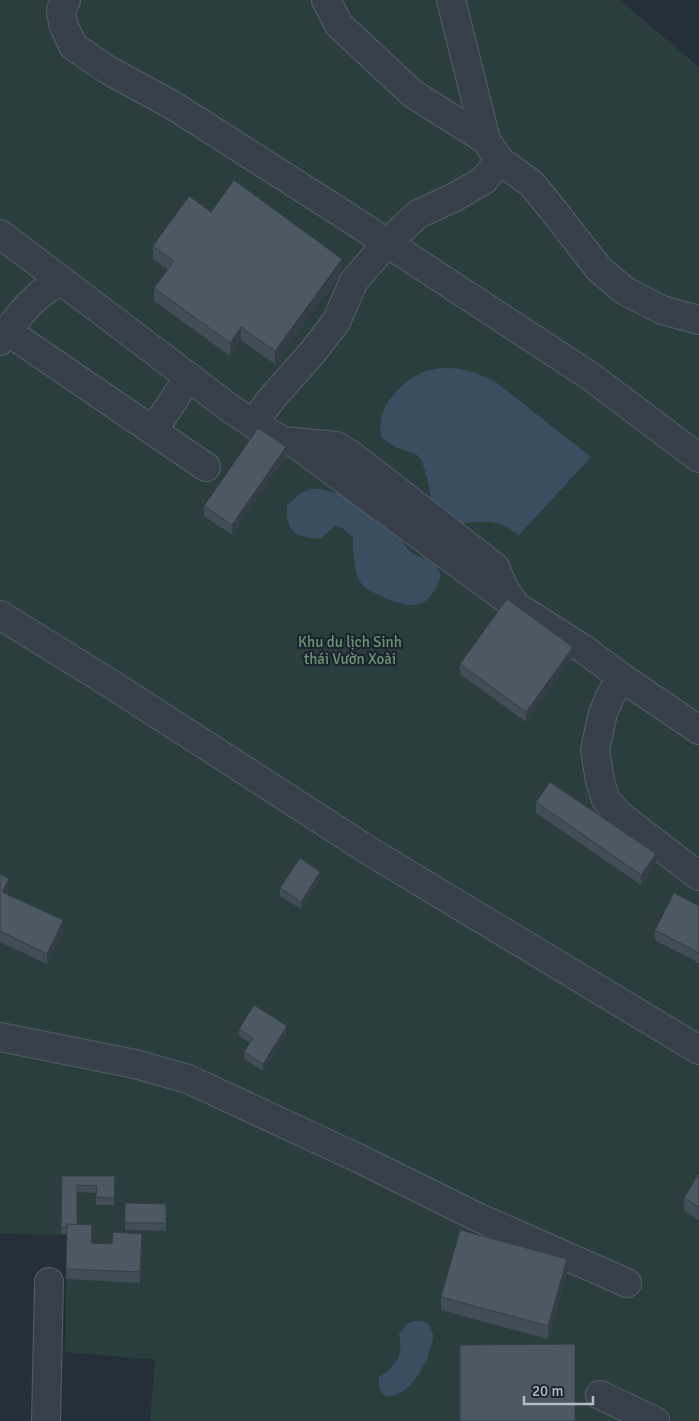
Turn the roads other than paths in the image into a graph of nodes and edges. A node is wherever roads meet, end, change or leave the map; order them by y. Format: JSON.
{"nodes":[{"id":1,"x":66,"y":0,"type":"edge"},
{"id":2,"x":326,"y":0,"type":"edge"},
{"id":3,"x":451,"y":0,"type":"edge"},
{"id":4,"x":492,"y":150,"type":"junction"},
{"id":5,"x":0,"y":234,"type":"edge"},
{"id":6,"x":387,"y":243,"type":"junction"},
{"id":7,"x":62,"y":281,"type":"junction"},
{"id":8,"x":699,"y":320,"type":"edge"},
{"id":9,"x":4,"y":336,"type":"edge"},
{"id":10,"x":189,"y":377,"type":"junction"},
{"id":11,"x":255,"y":425,"type":"junction"},
{"id":12,"x":153,"y":431,"type":"junction"},
{"id":13,"x":699,"y":458,"type":"edge"},
{"id":14,"x":206,"y":467,"type":"dead end"},
{"id":15,"x":0,"y":615,"type":"edge"},
{"id":16,"x":621,"y":677,"type":"junction"},
{"id":17,"x":699,"y":730,"type":"edge"},
{"id":18,"x":699,"y":876,"type":"edge"},
{"id":19,"x":0,"y":1037,"type":"edge"},
{"id":20,"x":699,"y":1050,"type":"edge"},
{"id":21,"x":49,"y":1282,"type":"dead end"},
{"id":22,"x":627,"y":1283,"type":"dead end"},
{"id":23,"x":600,"y":1395,"type":"dead end"},
{"id":24,"x":46,"y":1421,"type":"edge"},
{"id":25,"x":655,"y":1421,"type":"edge"}],
"edges":[{"from":1,"to":6,"type":"street"},
{"from":2,"to":4,"type":"street"},
{"from":3,"to":4,"type":"street"},
{"from":4,"to":6,"type":"street"},
{"from":4,"to":8,"type":"street"},
{"from":5,"to":7,"type":"street"},
{"from":6,"to":11,"type":"street"},
{"from":6,"to":13,"type":"street"},
{"from":7,"to":9,"type":"street"},
{"from":7,"to":10,"type":"street"},
{"from":9,"to":12,"type":"street"},
{"from":10,"to":11,"type":"street"},
{"from":10,"to":12,"type":"street"},
{"from":11,"to":16,"type":"street"},
{"from":12,"to":14,"type":"street"},
{"from":15,"to":20,"type":"street"},
{"from":16,"to":17,"type":"street"},
{"from":16,"to":18,"type":"street"},
{"from":19,"to":22,"type":"street"},
{"from":21,"to":24,"type":"street"},
{"from":23,"to":25,"type":"street"}]}
